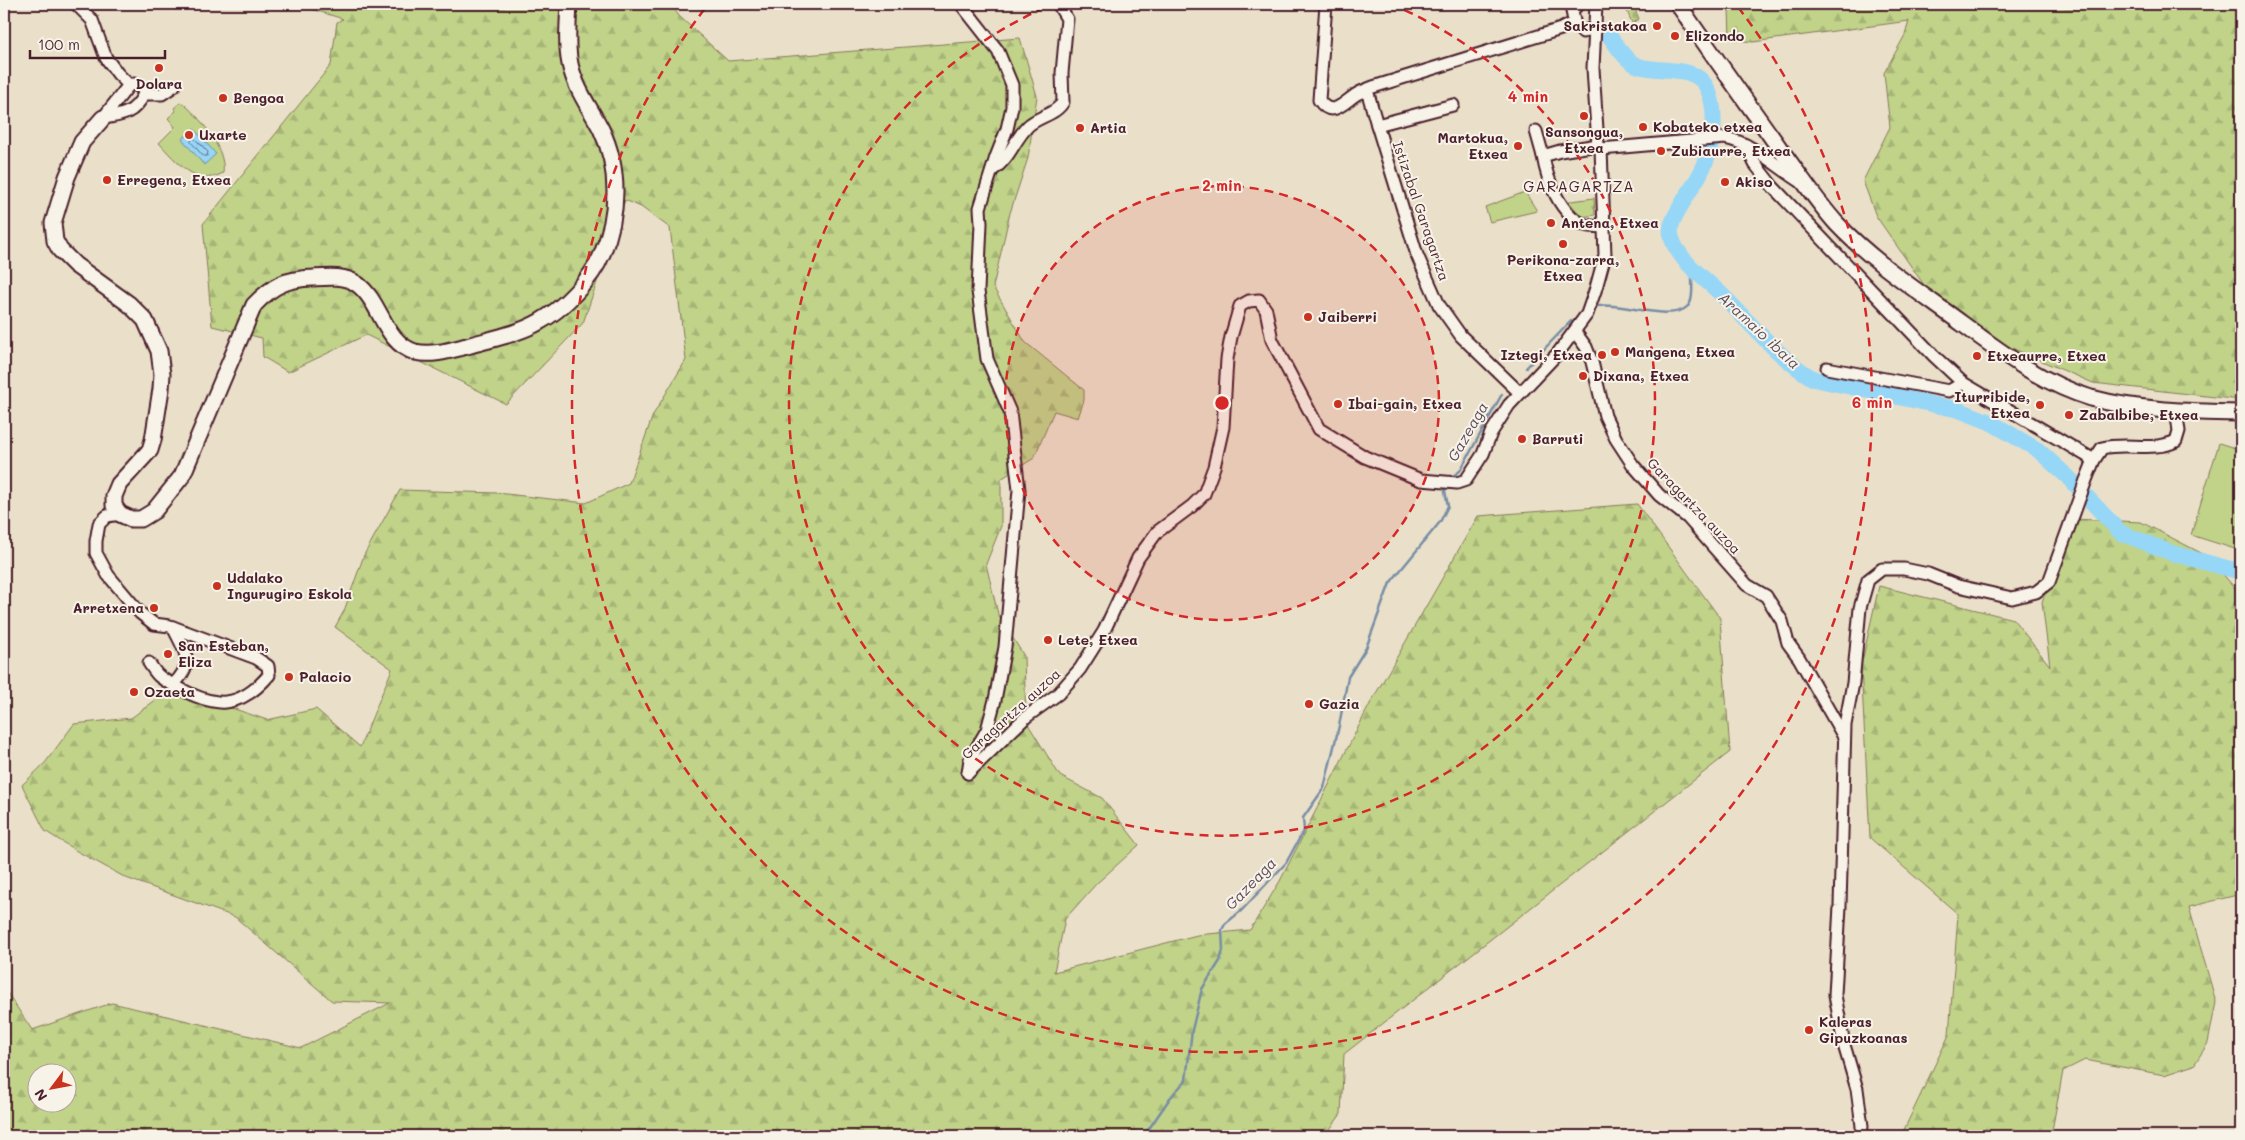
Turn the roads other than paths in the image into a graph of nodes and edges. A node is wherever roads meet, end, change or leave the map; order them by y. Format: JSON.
{"nodes":[{"id":1,"x":76,"y":4,"type":"edge"},
{"id":2,"x":569,"y":4,"type":"edge"},
{"id":3,"x":961,"y":4,"type":"edge"},
{"id":4,"x":1058,"y":4,"type":"edge"},
{"id":5,"x":1326,"y":4,"type":"edge"},
{"id":6,"x":1578,"y":4,"type":"edge"},
{"id":7,"x":1595,"y":4,"type":"edge"},
{"id":8,"x":1679,"y":4,"type":"edge"},
{"id":9,"x":1573,"y":23,"type":"junction"},
{"id":10,"x":1596,"y":27,"type":"junction"},
{"id":11,"x":129,"y":85,"type":"junction"},
{"id":12,"x":174,"y":86,"type":"dead end"},
{"id":13,"x":1367,"y":90,"type":"junction"},
{"id":14,"x":144,"y":94,"type":"junction"},
{"id":15,"x":1453,"y":105,"type":"dead end"},
{"id":16,"x":103,"y":118,"type":"junction"},
{"id":17,"x":1377,"y":125,"type":"junction"},
{"id":18,"x":1536,"y":131,"type":"dead end"},
{"id":19,"x":1746,"y":145,"type":"junction"},
{"id":20,"x":1599,"y":147,"type":"junction"},
{"id":21,"x":1543,"y":156,"type":"junction"},
{"id":22,"x":994,"y":169,"type":"junction"},
{"id":23,"x":1806,"y":185,"type":"junction"},
{"id":24,"x":1604,"y":226,"type":"junction"},
{"id":25,"x":1575,"y":332,"type":"junction"},
{"id":26,"x":1827,"y":368,"type":"dead end"},
{"id":27,"x":1963,"y":383,"type":"junction"},
{"id":28,"x":1520,"y":393,"type":"junction"},
{"id":29,"x":2176,"y":410,"type":"junction"},
{"id":30,"x":2241,"y":413,"type":"edge"},
{"id":31,"x":2094,"y":460,"type":"junction"},
{"id":32,"x":120,"y":514,"type":"junction"},
{"id":33,"x":173,"y":627,"type":"junction"},
{"id":34,"x":149,"y":663,"type":"dead end"},
{"id":35,"x":173,"y":685,"type":"junction"},
{"id":36,"x":1845,"y":738,"type":"junction"},
{"id":37,"x":1860,"y":1136,"type":"edge"}],
"edges":[{"from":1,"to":11,"type":"street"},
{"from":2,"to":32,"type":"street"},
{"from":3,"to":22,"type":"street"},
{"from":4,"to":22,"type":"street"},
{"from":5,"to":13,"type":"street"},
{"from":6,"to":9,"type":"street"},
{"from":7,"to":10,"type":"street","name":"Garagartza auzoa"},
{"from":8,"to":23,"type":"street"},
{"from":9,"to":10,"type":"street"},
{"from":9,"to":13,"type":"street"},
{"from":10,"to":20,"type":"street","name":"Garagartza auzoa"},
{"from":11,"to":14,"type":"street"},
{"from":11,"to":16,"type":"street"},
{"from":12,"to":14,"type":"street"},
{"from":13,"to":17,"type":"street","name":"Istizabal Garagartza"},
{"from":14,"to":16,"type":"street"},
{"from":15,"to":17,"type":"street"},
{"from":16,"to":32,"type":"street"},
{"from":17,"to":28,"type":"street","name":"Istizabal Garagartza"},
{"from":18,"to":21,"type":"street"},
{"from":19,"to":20,"type":"street"},
{"from":19,"to":23,"type":"street"},
{"from":19,"to":27,"type":"street"},
{"from":20,"to":21,"type":"street"},
{"from":20,"to":24,"type":"street","name":"Garagartza auzoa"},
{"from":21,"to":24,"type":"street"},
{"from":22,"to":28,"type":"street","name":"Garagartza auzoa"},
{"from":23,"to":29,"type":"street"},
{"from":24,"to":25,"type":"street","name":"Garagartza auzoa"},
{"from":25,"to":28,"type":"street","name":"Garagartza auzoa"},
{"from":25,"to":36,"type":"street","name":"Garagartza auzoa"},
{"from":26,"to":27,"type":"street"},
{"from":27,"to":31,"type":"street"},
{"from":29,"to":30,"type":"street"},
{"from":29,"to":31,"type":"street"},
{"from":31,"to":36,"type":"street"},
{"from":32,"to":33,"type":"street"},
{"from":33,"to":35,"type":"street"},
{"from":33,"to":35,"type":"street"},
{"from":34,"to":35,"type":"street"},
{"from":36,"to":37,"type":"street"}]}
